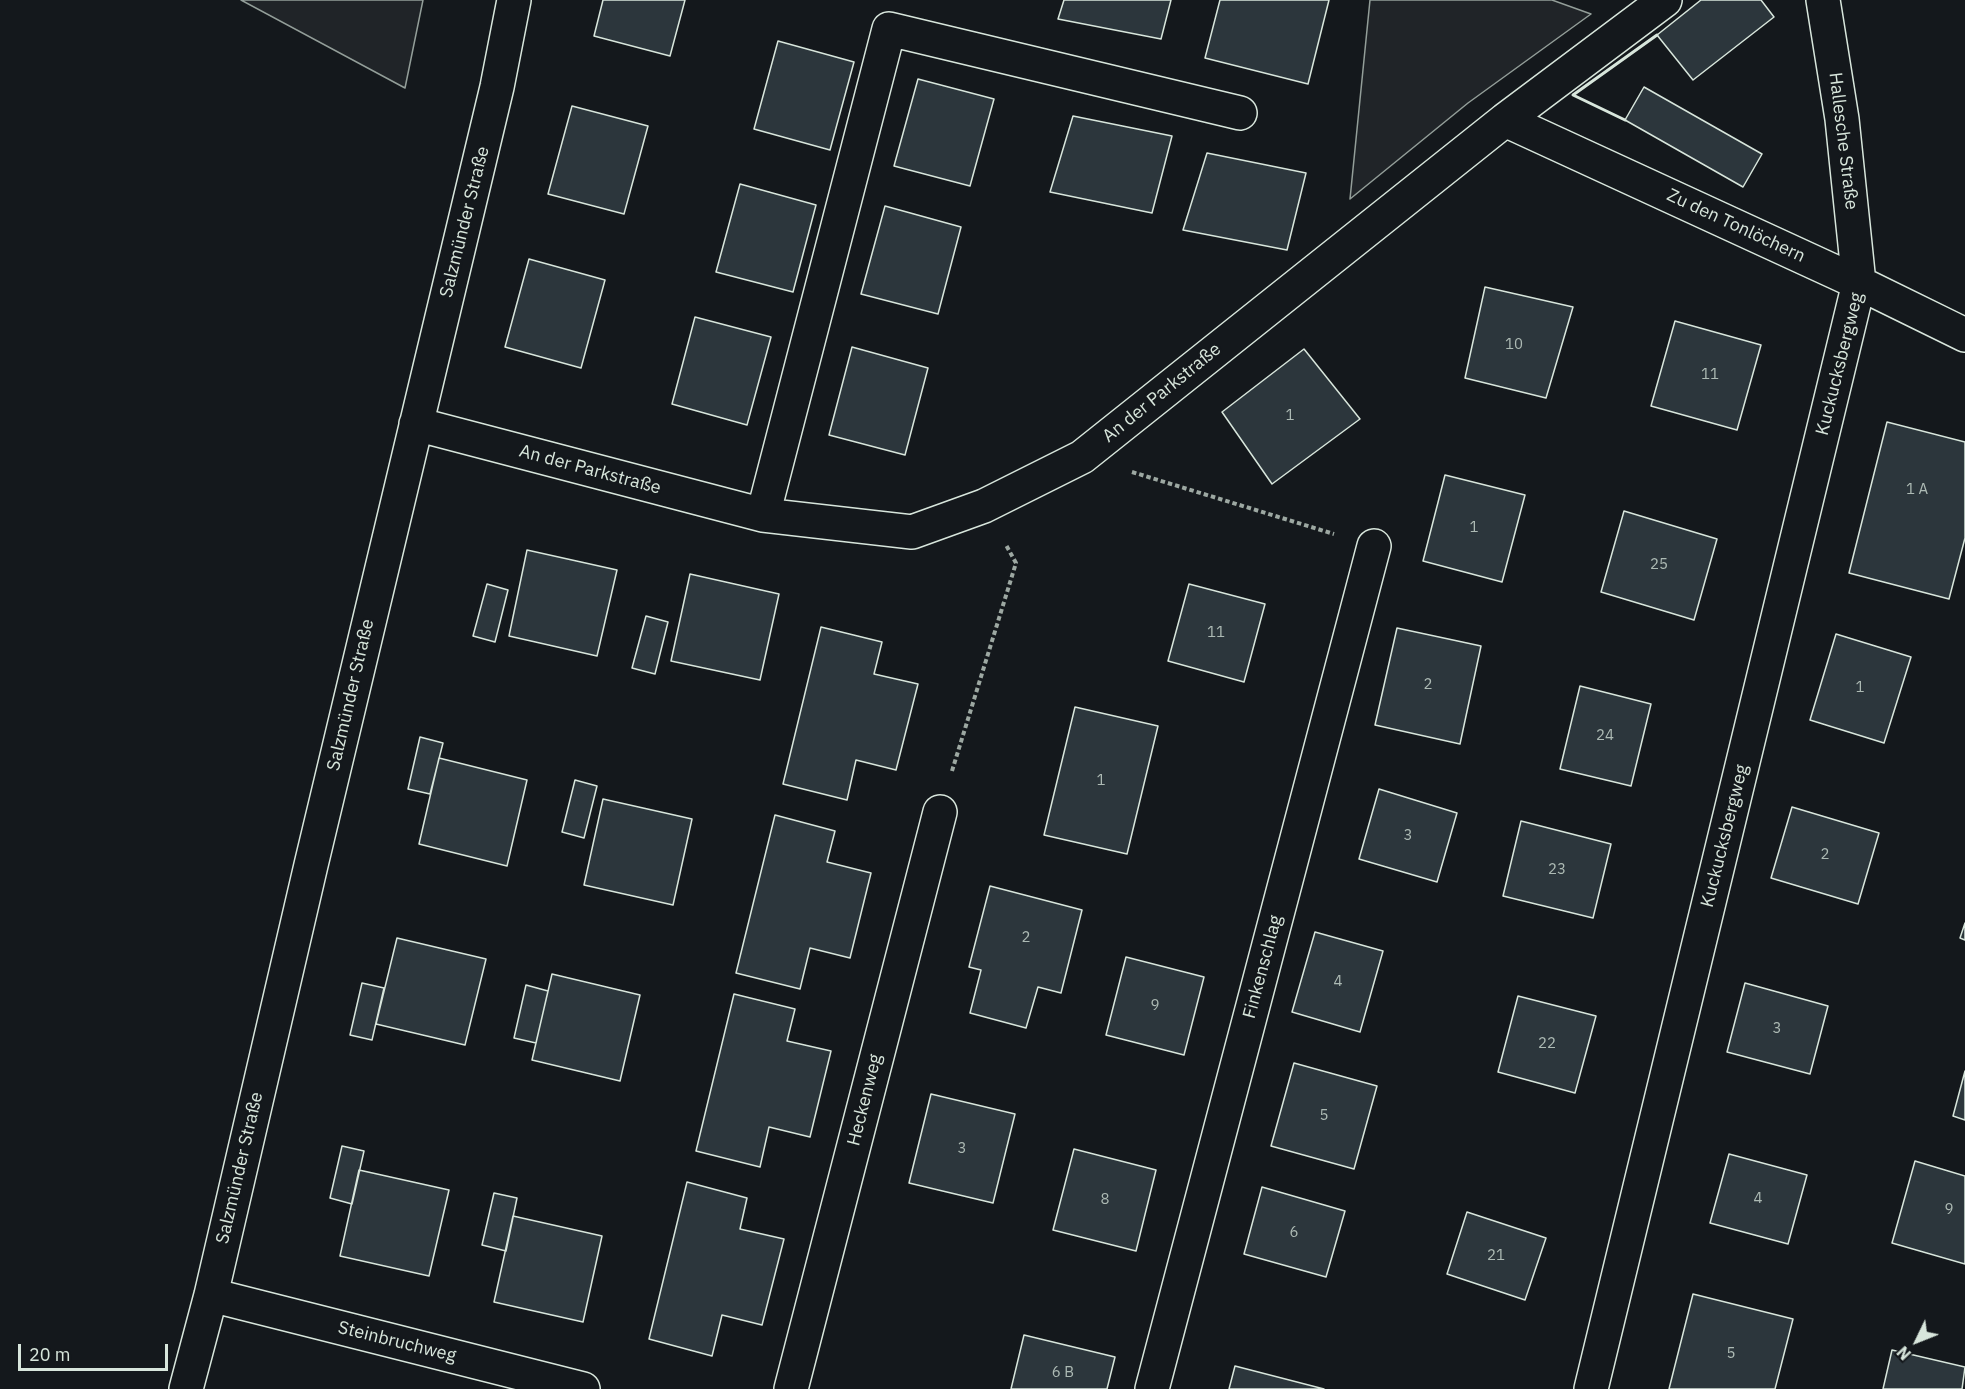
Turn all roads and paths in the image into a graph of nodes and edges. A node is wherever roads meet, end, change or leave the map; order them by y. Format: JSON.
{"nodes":[{"id":1,"x":514,"y":0,"type":"edge"},
{"id":2,"x":1665,"y":0,"type":"edge"},
{"id":3,"x":1823,"y":0,"type":"edge"},
{"id":4,"x":1240,"y":113,"type":"dead end"},
{"id":5,"x":1505,"y":120,"type":"junction"},
{"id":6,"x":1859,"y":283,"type":"junction"},
{"id":7,"x":1965,"y":335,"type":"edge"},
{"id":8,"x":416,"y":424,"type":"junction"},
{"id":9,"x":1082,"y":457,"type":"junction"},
{"id":10,"x":984,"y":506,"type":"junction"},
{"id":11,"x":764,"y":515,"type":"junction"},
{"id":12,"x":1374,"y":546,"type":"joint"},
{"id":13,"x":939,"y":812,"type":"joint"},
{"id":14,"x":211,"y":1295,"type":"junction"},
{"id":15,"x":186,"y":1389,"type":"edge"},
{"id":16,"x":583,"y":1389,"type":"edge"},
{"id":17,"x":791,"y":1389,"type":"edge"},
{"id":18,"x":1152,"y":1389,"type":"edge"},
{"id":19,"x":1591,"y":1389,"type":"edge"}],
"edges":[{"from":1,"to":8,"type":"street","name":"Salzmünder Straße"},
{"from":2,"to":5,"type":"street"},
{"from":3,"to":6,"type":"street","name":"Hallesche Straße"},
{"from":4,"to":11,"type":"street"},
{"from":5,"to":6,"type":"street","name":"Zu den Tonlöchern"},
{"from":5,"to":9,"type":"street","name":"An der Parkstraße"},
{"from":6,"to":7,"type":"street","name":"Zu den Tonlöchern"},
{"from":6,"to":19,"type":"street","name":"Kuckucksbergweg"},
{"from":8,"to":11,"type":"street","name":"An der Parkstraße"},
{"from":8,"to":14,"type":"street","name":"Salzmünder Straße"},
{"from":9,"to":10,"type":"street","name":"An der Parkstraße"},
{"from":9,"to":12,"type":"path"},
{"from":10,"to":11,"type":"street","name":"An der Parkstraße"},
{"from":10,"to":13,"type":"path"},
{"from":12,"to":18,"type":"street","name":"Finkenschlag"},
{"from":13,"to":17,"type":"street","name":"Heckenweg"},
{"from":14,"to":15,"type":"street","name":"Salzmünder Straße"},
{"from":14,"to":16,"type":"street","name":"Steinbruchweg"}]}
